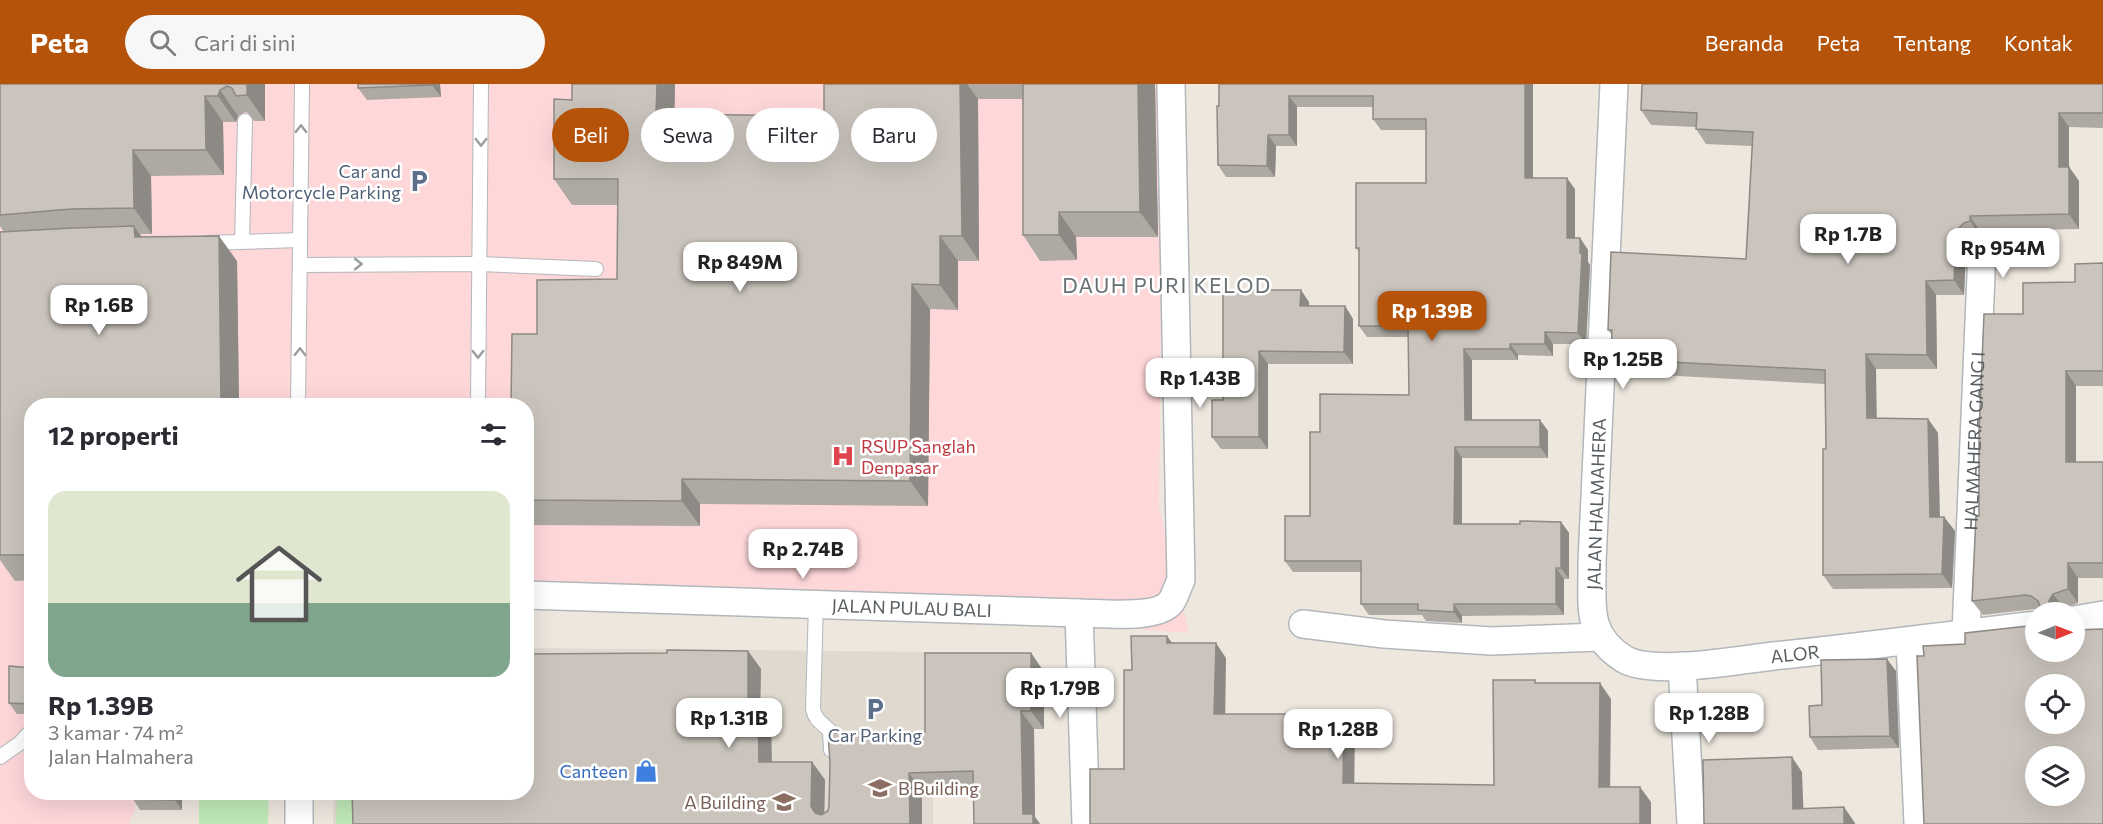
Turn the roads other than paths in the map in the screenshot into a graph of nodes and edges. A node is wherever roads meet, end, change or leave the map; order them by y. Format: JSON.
{"nodes":[{"id":1,"x":302,"y":84,"type":"edge"},
{"id":2,"x":481,"y":84,"type":"edge"},
{"id":3,"x":1171,"y":84,"type":"edge"},
{"id":4,"x":1614,"y":84,"type":"edge"},
{"id":5,"x":245,"y":121,"type":"edge"},
{"id":6,"x":300,"y":240,"type":"junction"},
{"id":7,"x":242,"y":242,"type":"junction"},
{"id":8,"x":195,"y":243,"type":"edge"},
{"id":9,"x":1982,"y":250,"type":"dead end"},
{"id":10,"x":479,"y":264,"type":"junction"},
{"id":11,"x":300,"y":265,"type":"junction"},
{"id":12,"x":596,"y":269,"type":"dead end"},
{"id":13,"x":298,"y":398,"type":"edge"},
{"id":14,"x":478,"y":398,"type":"edge"},
{"id":15,"x":534,"y":595,"type":"edge"},
{"id":16,"x":816,"y":603,"type":"junction"},
{"id":17,"x":1079,"y":613,"type":"junction"},
{"id":18,"x":2103,"y":615,"type":"edge"},
{"id":19,"x":2085,"y":618,"type":"edge"},
{"id":20,"x":1303,"y":624,"type":"dead end"},
{"id":21,"x":2025,"y":626,"type":"edge"},
{"id":22,"x":1966,"y":633,"type":"junction"},
{"id":23,"x":1599,"y":637,"type":"junction"},
{"id":24,"x":1910,"y":642,"type":"junction"},
{"id":25,"x":1682,"y":666,"type":"junction"},
{"id":26,"x":24,"y":739,"type":"edge"},
{"id":27,"x":0,"y":757,"type":"edge"},
{"id":28,"x":832,"y":759,"type":"edge"},
{"id":29,"x":299,"y":800,"type":"edge"},
{"id":30,"x":299,"y":824,"type":"edge"},
{"id":31,"x":1086,"y":824,"type":"edge"},
{"id":32,"x":1691,"y":824,"type":"edge"},
{"id":33,"x":1918,"y":824,"type":"edge"}],
"edges":[{"from":6,"to":1,"type":"lane","one_way":true},
{"from":2,"to":10,"type":"lane","one_way":true},
{"from":3,"to":17,"type":"street","name":"JALAN PULAU BALI"},
{"from":4,"to":23,"type":"street","name":"JALAN HALMAHERA"},
{"from":5,"to":7,"type":"lane"},
{"from":6,"to":7,"type":"lane"},
{"from":6,"to":11,"type":"lane"},
{"from":7,"to":8,"type":"lane"},
{"from":9,"to":22,"type":"street","name":"HALMAHERA GANG I"},
{"from":11,"to":10,"type":"lane","one_way":true},
{"from":10,"to":12,"type":"lane"},
{"from":10,"to":14,"type":"lane","one_way":true},
{"from":13,"to":11,"type":"lane","one_way":true},
{"from":15,"to":16,"type":"street","name":"JALAN PULAU BALI"},
{"from":16,"to":17,"type":"street","name":"JALAN PULAU BALI"},
{"from":16,"to":28,"type":"lane"},
{"from":17,"to":31,"type":"street"},
{"from":18,"to":19,"type":"street"},
{"from":20,"to":23,"type":"street"},
{"from":21,"to":22,"type":"street","name":"ALOR"},
{"from":22,"to":24,"type":"street","name":"ALOR"},
{"from":23,"to":25,"type":"street"},
{"from":24,"to":25,"type":"street","name":"ALOR"},
{"from":24,"to":33,"type":"street"},
{"from":25,"to":32,"type":"street"},
{"from":26,"to":27,"type":"lane"},
{"from":29,"to":30,"type":"street"}]}
